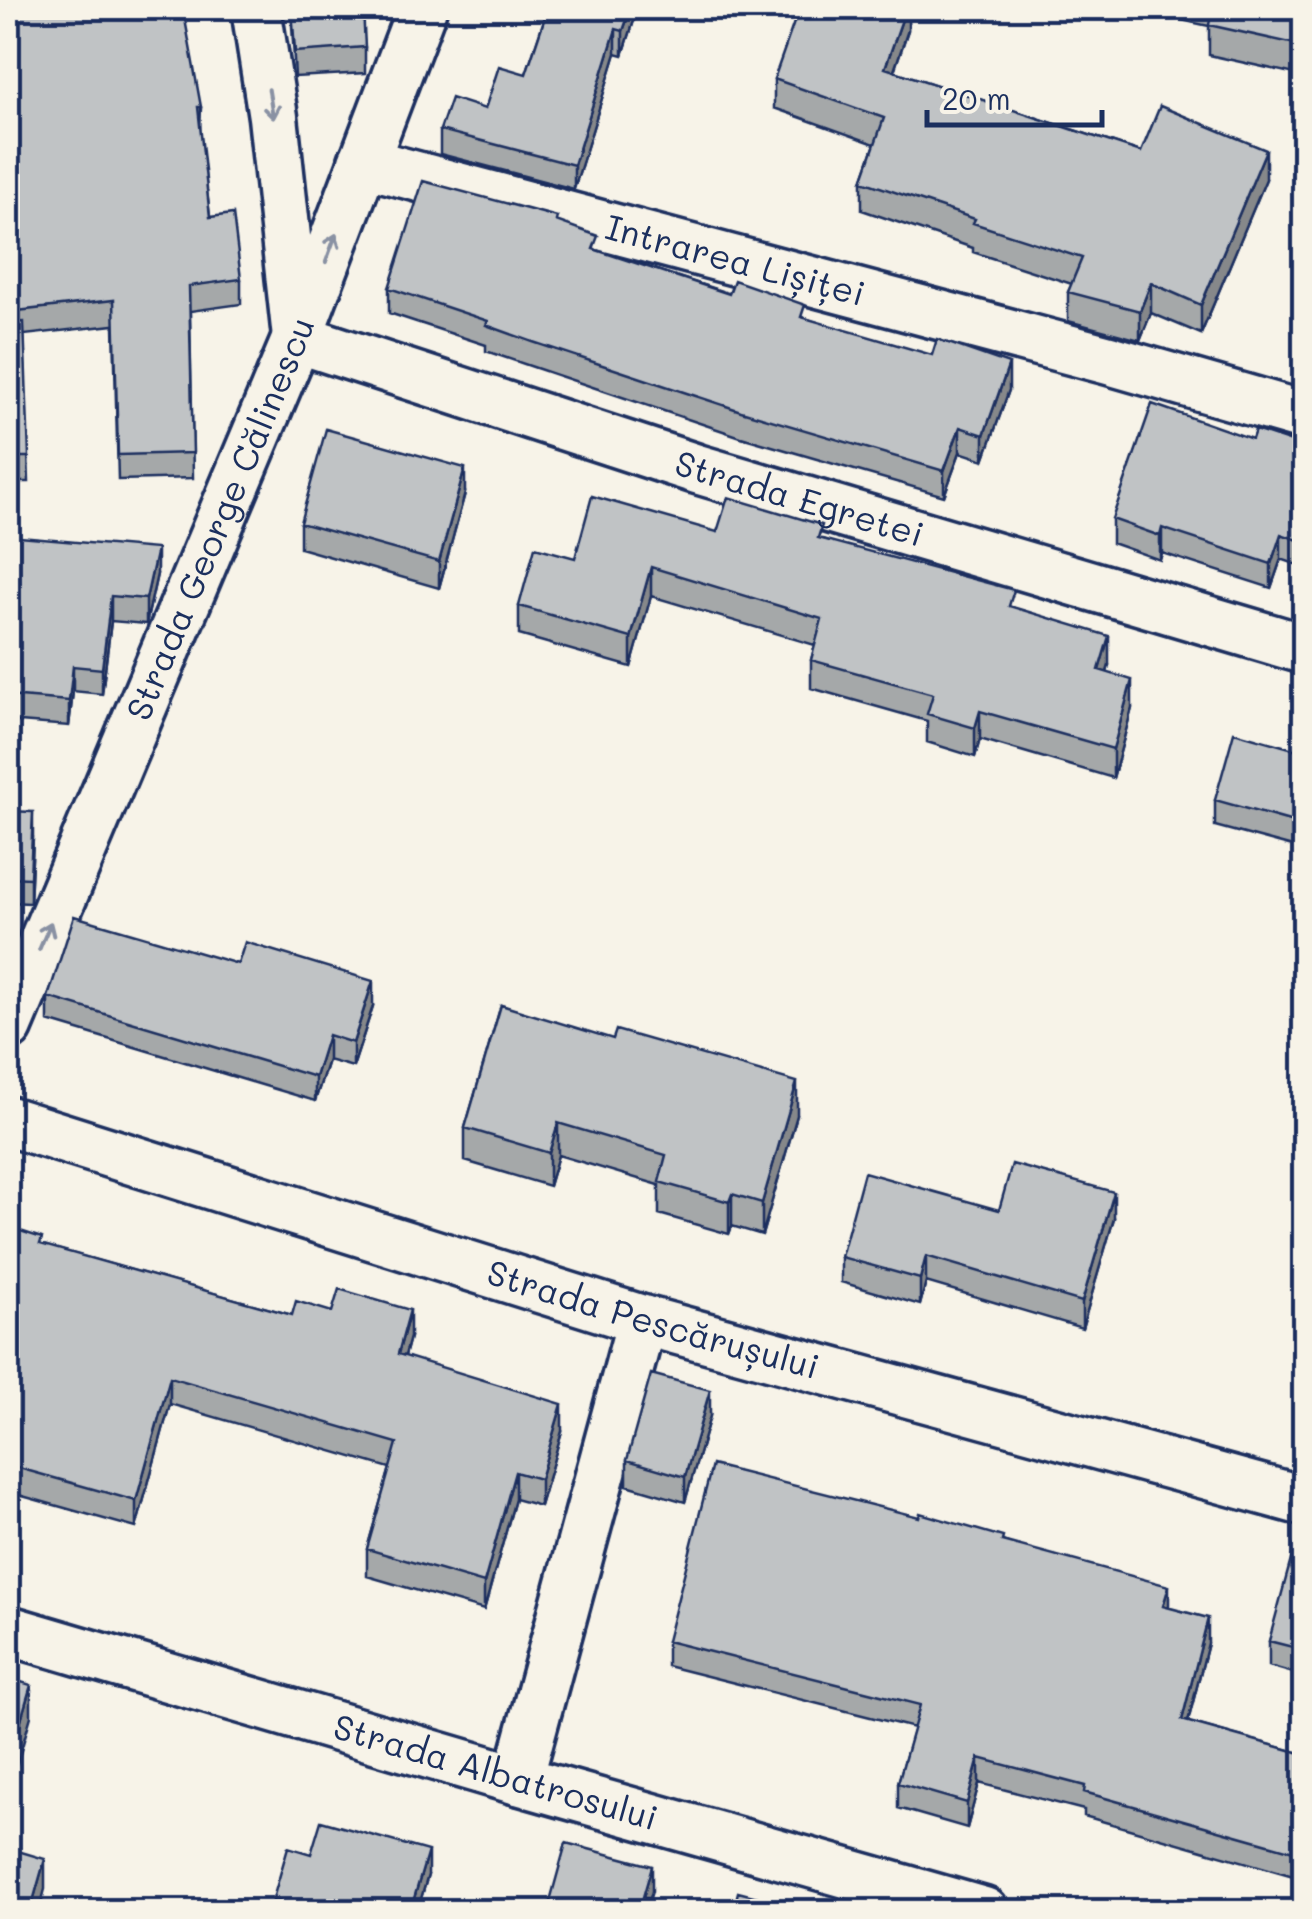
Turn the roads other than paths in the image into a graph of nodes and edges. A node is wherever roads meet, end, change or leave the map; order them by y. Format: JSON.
{"nodes":[{"id":1,"x":256,"y":8,"type":"edge"},
{"id":2,"x":422,"y":8,"type":"edge"},
{"id":3,"x":363,"y":162,"type":"junction"},
{"id":4,"x":297,"y":338,"type":"junction"},
{"id":5,"x":1304,"y":416,"type":"edge"},
{"id":6,"x":1304,"y":649,"type":"edge"},
{"id":7,"x":8,"y":1026,"type":"edge"},
{"id":8,"x":8,"y":1120,"type":"edge"},
{"id":9,"x":642,"y":1320,"type":"junction"},
{"id":10,"x":1304,"y":1501,"type":"edge"},
{"id":11,"x":8,"y":1630,"type":"edge"},
{"id":12,"x":518,"y":1780,"type":"junction"},
{"id":13,"x":984,"y":1912,"type":"edge"}],
"edges":[{"from":1,"to":4,"type":"street","one_way":true},
{"from":2,"to":3,"type":"street","name":"Strada George Călinescu"},
{"from":4,"to":3,"type":"street","name":"Strada George Călinescu","one_way":true},
{"from":3,"to":5,"type":"street","name":"Intrarea Lișiței"},
{"from":4,"to":6,"type":"street","name":"Strada Egretei"},
{"from":7,"to":4,"type":"street","name":"Strada George Călinescu","one_way":true},
{"from":8,"to":9,"type":"street","name":"Strada Pescărușului"},
{"from":9,"to":10,"type":"street","name":"Strada Pescărușului"},
{"from":9,"to":12,"type":"street"},
{"from":11,"to":12,"type":"street","name":"Strada Albatrosului"},
{"from":12,"to":13,"type":"street","name":"Strada Albatrosului"}]}
